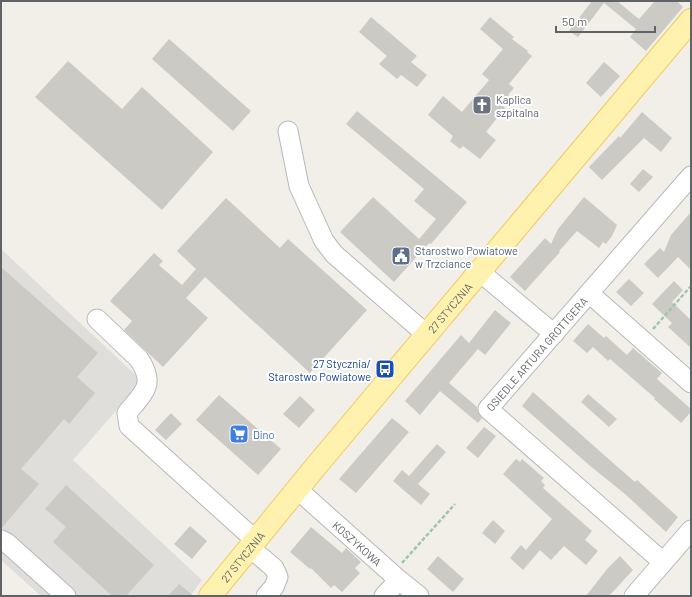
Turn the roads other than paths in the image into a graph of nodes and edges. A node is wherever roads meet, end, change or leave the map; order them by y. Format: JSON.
{"nodes":[{"id":1,"x":691,"y":20,"type":"edge"},
{"id":2,"x":288,"y":131,"type":"dead end"},
{"id":3,"x":691,"y":176,"type":"edge"},
{"id":4,"x":480,"y":272,"type":"junction"},
{"id":5,"x":589,"y":293,"type":"junction"},
{"id":6,"x":97,"y":319,"type":"dead end"},
{"id":7,"x":554,"y":334,"type":"junction"},
{"id":8,"x":427,"y":335,"type":"junction"},
{"id":9,"x":691,"y":383,"type":"edge"},
{"id":10,"x":297,"y":489,"type":"junction"},
{"id":11,"x":691,"y":530,"type":"edge"},
{"id":12,"x":1,"y":540,"type":"edge"},
{"id":13,"x":252,"y":544,"type":"junction"},
{"id":14,"x":663,"y":562,"type":"junction"},
{"id":15,"x":396,"y":577,"type":"junction"},
{"id":16,"x":66,"y":596,"type":"edge"},
{"id":17,"x":210,"y":596,"type":"edge"},
{"id":18,"x":266,"y":596,"type":"edge"},
{"id":19,"x":384,"y":596,"type":"edge"},
{"id":20,"x":419,"y":596,"type":"edge"},
{"id":21,"x":634,"y":596,"type":"edge"}],
"edges":[{"from":1,"to":4,"type":"main road","name":"27 STYCZNIA"},
{"from":2,"to":8,"type":"street"},
{"from":3,"to":5,"type":"street","name":"OSIEDLE ARTURA GROTTGERA"},
{"from":4,"to":7,"type":"street"},
{"from":4,"to":8,"type":"main road","name":"27 STYCZNIA"},
{"from":5,"to":7,"type":"street","name":"OSIEDLE ARTURA GROTTGERA"},
{"from":5,"to":9,"type":"street"},
{"from":6,"to":13,"type":"street"},
{"from":7,"to":14,"type":"street","name":"OSIEDLE ARTURA GROTTGERA"},
{"from":8,"to":10,"type":"main road","name":"27 STYCZNIA"},
{"from":10,"to":13,"type":"main road","name":"27 STYCZNIA"},
{"from":10,"to":15,"type":"street","name":"KOSZYKOWA"},
{"from":11,"to":14,"type":"street"},
{"from":12,"to":16,"type":"street"},
{"from":13,"to":17,"type":"main road","name":"27 STYCZNIA"},
{"from":13,"to":18,"type":"street"},
{"from":14,"to":21,"type":"street"},
{"from":15,"to":19,"type":"street"},
{"from":15,"to":20,"type":"street","name":"KOSZYKOWA"}]}
